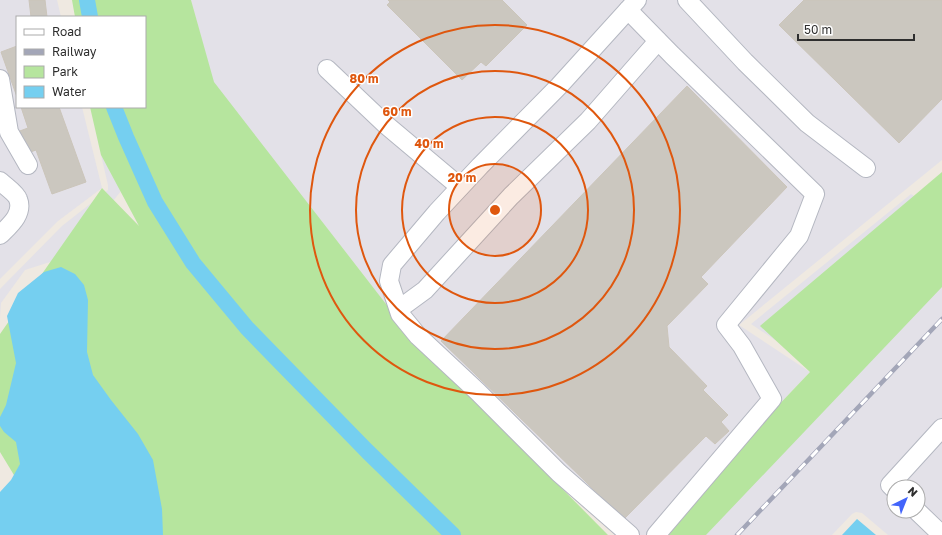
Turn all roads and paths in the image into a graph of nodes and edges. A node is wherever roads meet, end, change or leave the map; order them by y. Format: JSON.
{"nodes":[{"id":1,"x":687,"y":0,"type":"edge"},
{"id":2,"x":633,"y":5,"type":"edge"},
{"id":3,"x":658,"y":41,"type":"junction"},
{"id":4,"x":326,"y":69,"type":"dead end"},
{"id":5,"x":0,"y":79,"type":"edge"},
{"id":6,"x":28,"y":165,"type":"dead end"},
{"id":7,"x":866,"y":168,"type":"dead end"},
{"id":8,"x":0,"y":181,"type":"edge"},
{"id":9,"x":460,"y":187,"type":"junction"},
{"id":10,"x":0,"y":235,"type":"edge"},
{"id":11,"x":399,"y":309,"type":"junction"},
{"id":12,"x":942,"y":428,"type":"edge"},
{"id":13,"x":895,"y":479,"type":"edge"},
{"id":14,"x":925,"y":519,"type":"edge"},
{"id":15,"x":630,"y":535,"type":"edge"},
{"id":16,"x":656,"y":535,"type":"edge"},
{"id":17,"x":942,"y":535,"type":"edge"}],
"edges":[{"from":1,"to":7,"type":"street"},
{"from":2,"to":3,"type":"street"},
{"from":2,"to":9,"type":"street"},
{"from":3,"to":11,"type":"street"},
{"from":3,"to":16,"type":"street"},
{"from":4,"to":9,"type":"street"},
{"from":5,"to":6,"type":"street"},
{"from":8,"to":10,"type":"street"},
{"from":9,"to":11,"type":"street"},
{"from":11,"to":15,"type":"street"},
{"from":12,"to":13,"type":"street"},
{"from":14,"to":17,"type":"street"}]}
